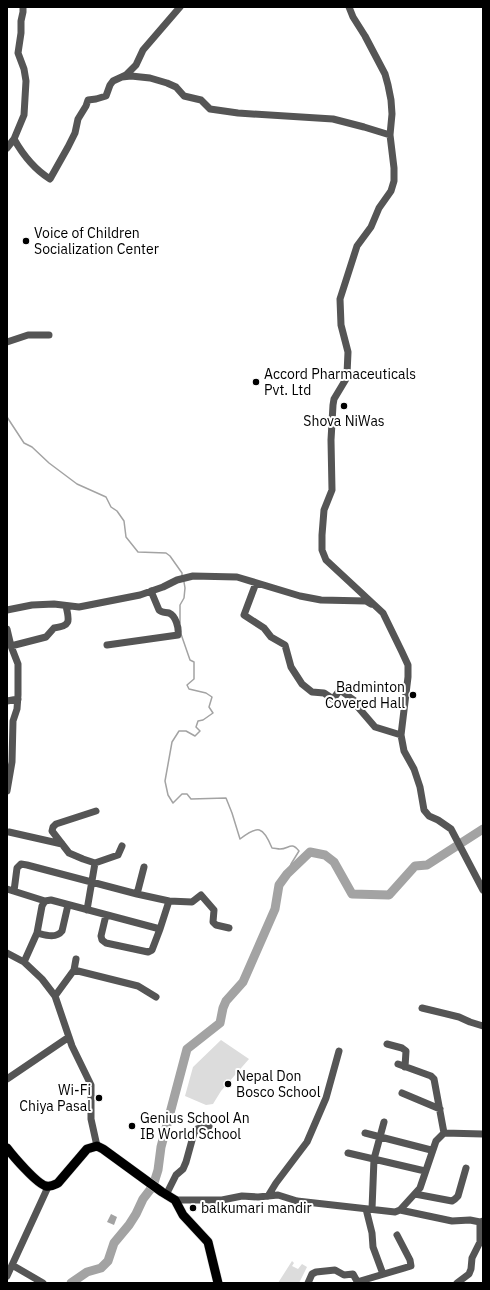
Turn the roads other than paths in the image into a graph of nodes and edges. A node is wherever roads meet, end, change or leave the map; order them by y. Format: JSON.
{"nodes":[{"id":1,"x":23,"y":7,"type":"edge"},
{"id":2,"x":180,"y":7,"type":"edge"},
{"id":3,"x":350,"y":7,"type":"edge"},
{"id":4,"x":122,"y":77,"type":"junction"},
{"id":5,"x":390,"y":135,"type":"junction"},
{"id":6,"x":14,"y":139,"type":"junction"},
{"id":7,"x":7,"y":148,"type":"edge"},
{"id":8,"x":49,"y":335,"type":"dead end"},
{"id":9,"x":7,"y":342,"type":"edge"},
{"id":10,"x":256,"y":583,"type":"junction"},
{"id":11,"x":151,"y":591,"type":"junction"},
{"id":12,"x":373,"y":605,"type":"junction"},
{"id":13,"x":66,"y":606,"type":"junction"},
{"id":14,"x":7,"y":610,"type":"edge"},
{"id":15,"x":7,"y":629,"type":"edge"},
{"id":16,"x":107,"y":645,"type":"dead end"},
{"id":17,"x":10,"y":646,"type":"junction"},
{"id":18,"x":18,"y":699,"type":"junction"},
{"id":19,"x":7,"y":701,"type":"edge"},
{"id":20,"x":401,"y":735,"type":"junction"},
{"id":21,"x":7,"y":791,"type":"edge"},
{"id":22,"x":96,"y":811,"type":"dead end"},
{"id":23,"x":9,"y":832,"type":"dead end"},
{"id":24,"x":62,"y":844,"type":"junction"},
{"id":25,"x":122,"y":846,"type":"dead end"},
{"id":26,"x":95,"y":863,"type":"junction"},
{"id":27,"x":144,"y":867,"type":"dead end"},
{"id":28,"x":91,"y":882,"type":"junction"},
{"id":29,"x":10,"y":890,"type":"edge"},
{"id":30,"x":483,"y":890,"type":"edge"},
{"id":31,"x":137,"y":894,"type":"junction"},
{"id":32,"x":45,"y":901,"type":"junction"},
{"id":33,"x":169,"y":901,"type":"junction"},
{"id":34,"x":68,"y":905,"type":"junction"},
{"id":35,"x":87,"y":910,"type":"junction"},
{"id":36,"x":106,"y":915,"type":"junction"},
{"id":37,"x":229,"y":928,"type":"dead end"},
{"id":38,"x":160,"y":929,"type":"junction"},
{"id":39,"x":37,"y":933,"type":"junction"},
{"id":40,"x":7,"y":953,"type":"edge"},
{"id":41,"x":76,"y":959,"type":"dead end"},
{"id":42,"x":24,"y":962,"type":"junction"},
{"id":43,"x":74,"y":970,"type":"junction"},
{"id":44,"x":55,"y":996,"type":"junction"},
{"id":45,"x":156,"y":997,"type":"dead end"},
{"id":46,"x":422,"y":1008,"type":"dead end"},
{"id":47,"x":483,"y":1026,"type":"edge"},
{"id":48,"x":69,"y":1037,"type":"junction"},
{"id":49,"x":387,"y":1044,"type":"dead end"},
{"id":50,"x":339,"y":1051,"type":"dead end"},
{"id":51,"x":7,"y":1079,"type":"edge"},
{"id":52,"x":402,"y":1093,"type":"dead end"},
{"id":53,"x":440,"y":1109,"type":"junction"},
{"id":54,"x":384,"y":1122,"type":"dead end"},
{"id":55,"x":209,"y":1126,"type":"dead end"},
{"id":56,"x":365,"y":1133,"type":"dead end"},
{"id":57,"x":444,"y":1133,"type":"junction"},
{"id":58,"x":483,"y":1134,"type":"edge"},
{"id":59,"x":380,"y":1137,"type":"junction"},
{"id":60,"x":97,"y":1146,"type":"junction"},
{"id":61,"x":7,"y":1148,"type":"edge"},
{"id":62,"x":431,"y":1150,"type":"junction"},
{"id":63,"x":348,"y":1153,"type":"dead end"},
{"id":64,"x":374,"y":1159,"type":"junction"},
{"id":65,"x":466,"y":1168,"type":"dead end"},
{"id":66,"x":425,"y":1171,"type":"junction"},
{"id":67,"x":48,"y":1187,"type":"junction"},
{"id":68,"x":164,"y":1193,"type":"junction"},
{"id":69,"x":415,"y":1194,"type":"junction"},
{"id":70,"x":268,"y":1196,"type":"junction"},
{"id":71,"x":175,"y":1200,"type":"junction"},
{"id":72,"x":369,"y":1209,"type":"junction"},
{"id":73,"x":400,"y":1210,"type":"junction"},
{"id":74,"x":482,"y":1222,"type":"edge"},
{"id":75,"x":397,"y":1235,"type":"dead end"},
{"id":76,"x":12,"y":1265,"type":"junction"},
{"id":77,"x":384,"y":1274,"type":"junction"},
{"id":78,"x":7,"y":1276,"type":"edge"},
{"id":79,"x":358,"y":1282,"type":"edge"},
{"id":80,"x":43,"y":1283,"type":"edge"},
{"id":81,"x":218,"y":1283,"type":"edge"},
{"id":82,"x":308,"y":1283,"type":"edge"},
{"id":83,"x":457,"y":1283,"type":"edge"}],
"edges":[{"from":1,"to":6,"type":"street"},
{"from":2,"to":4,"type":"street"},
{"from":3,"to":5,"type":"street"},
{"from":4,"to":5,"type":"street"},
{"from":4,"to":6,"type":"street"},
{"from":5,"to":12,"type":"street"},
{"from":6,"to":7,"type":"street"},
{"from":8,"to":9,"type":"street"},
{"from":10,"to":11,"type":"street"},
{"from":10,"to":12,"type":"street"},
{"from":10,"to":20,"type":"street"},
{"from":11,"to":13,"type":"street"},
{"from":11,"to":16,"type":"street"},
{"from":12,"to":20,"type":"street"},
{"from":13,"to":14,"type":"street"},
{"from":13,"to":17,"type":"street"},
{"from":15,"to":17,"type":"street"},
{"from":17,"to":18,"type":"street"},
{"from":18,"to":19,"type":"street"},
{"from":18,"to":21,"type":"street"},
{"from":20,"to":30,"type":"street"},
{"from":22,"to":24,"type":"street"},
{"from":23,"to":24,"type":"street"},
{"from":24,"to":26,"type":"street"},
{"from":25,"to":26,"type":"street"},
{"from":26,"to":28,"type":"street"},
{"from":27,"to":31,"type":"street"},
{"from":28,"to":29,"type":"street"},
{"from":28,"to":31,"type":"street"},
{"from":28,"to":35,"type":"street"},
{"from":29,"to":32,"type":"street"},
{"from":31,"to":33,"type":"street"},
{"from":32,"to":34,"type":"street"},
{"from":32,"to":39,"type":"street"},
{"from":33,"to":37,"type":"street"},
{"from":33,"to":38,"type":"street"},
{"from":34,"to":35,"type":"street"},
{"from":34,"to":39,"type":"street"},
{"from":35,"to":36,"type":"street"},
{"from":36,"to":38,"type":"street"},
{"from":36,"to":38,"type":"street"},
{"from":39,"to":42,"type":"street"},
{"from":40,"to":42,"type":"street"},
{"from":41,"to":43,"type":"street"},
{"from":42,"to":44,"type":"street"},
{"from":43,"to":44,"type":"street"},
{"from":43,"to":45,"type":"street"},
{"from":44,"to":48,"type":"street"},
{"from":46,"to":47,"type":"street"},
{"from":48,"to":51,"type":"street"},
{"from":48,"to":60,"type":"street"},
{"from":49,"to":53,"type":"street"},
{"from":50,"to":70,"type":"street"},
{"from":52,"to":53,"type":"street"},
{"from":53,"to":57,"type":"street"},
{"from":54,"to":59,"type":"street"},
{"from":55,"to":68,"type":"street"},
{"from":56,"to":59,"type":"street"},
{"from":57,"to":58,"type":"street"},
{"from":57,"to":62,"type":"street"},
{"from":59,"to":62,"type":"street"},
{"from":59,"to":64,"type":"street"},
{"from":60,"to":67,"type":"main road"},
{"from":60,"to":68,"type":"main road"},
{"from":61,"to":67,"type":"main road"},
{"from":62,"to":66,"type":"street"},
{"from":63,"to":64,"type":"street"},
{"from":64,"to":66,"type":"street"},
{"from":64,"to":72,"type":"street"},
{"from":65,"to":69,"type":"street"},
{"from":66,"to":69,"type":"street"},
{"from":67,"to":76,"type":"street"},
{"from":68,"to":71,"type":"main road"},
{"from":69,"to":73,"type":"street"},
{"from":70,"to":71,"type":"street"},
{"from":70,"to":72,"type":"street"},
{"from":71,"to":81,"type":"main road"},
{"from":72,"to":73,"type":"street"},
{"from":72,"to":77,"type":"street"},
{"from":73,"to":74,"type":"street"},
{"from":74,"to":83,"type":"street"},
{"from":75,"to":77,"type":"street"},
{"from":76,"to":78,"type":"street"},
{"from":76,"to":80,"type":"street"},
{"from":77,"to":79,"type":"street"},
{"from":79,"to":82,"type":"street"}]}
